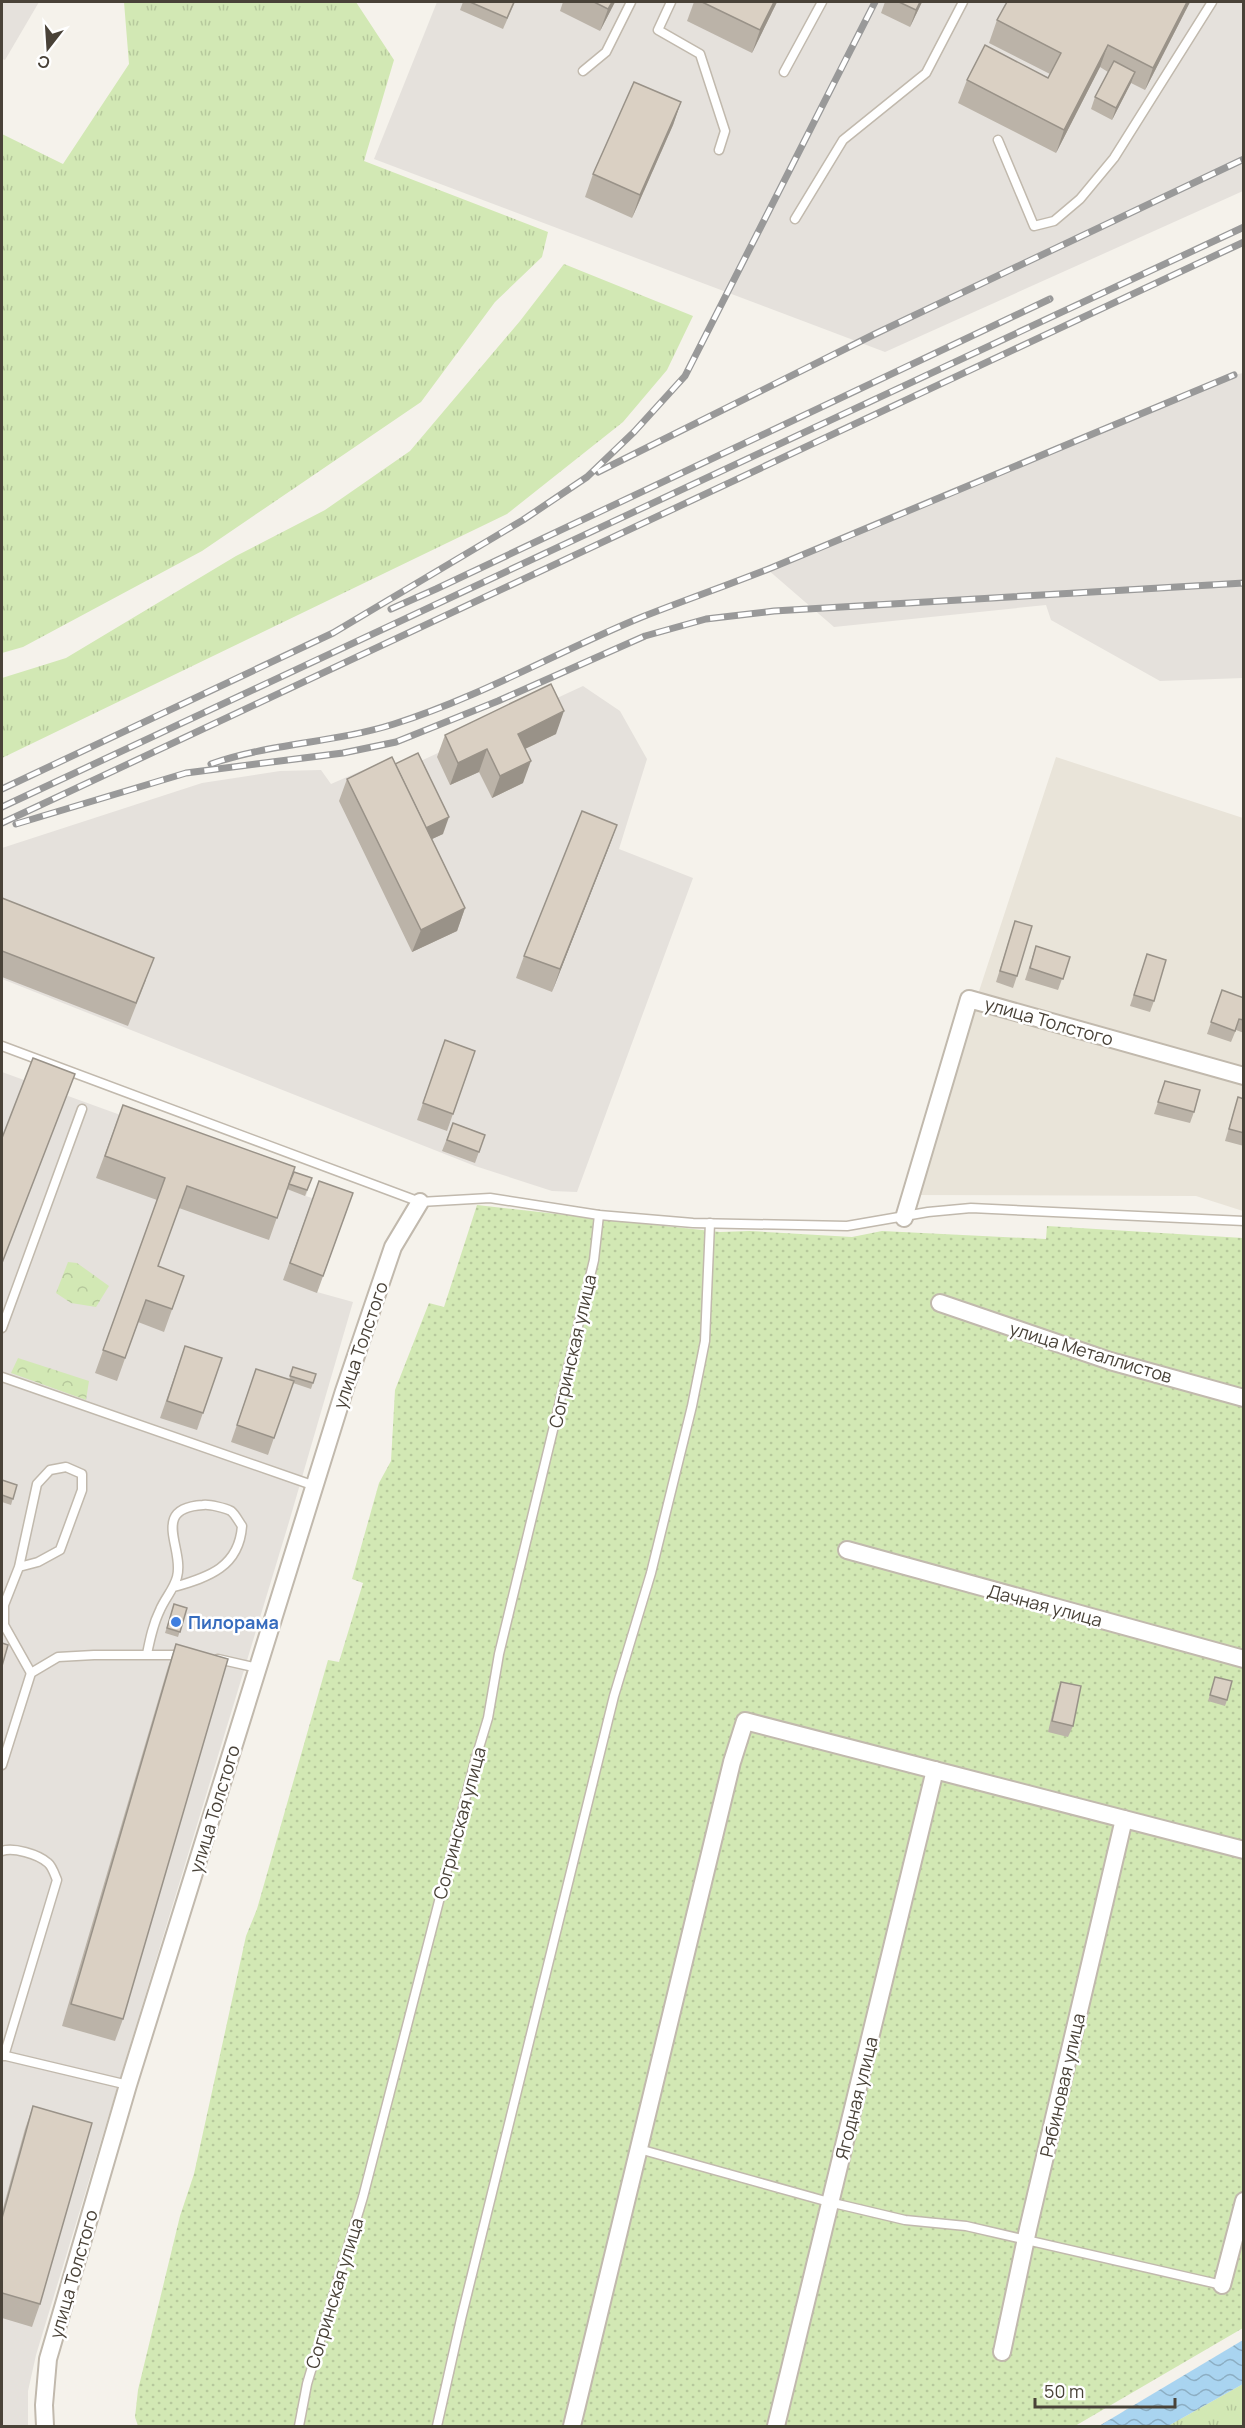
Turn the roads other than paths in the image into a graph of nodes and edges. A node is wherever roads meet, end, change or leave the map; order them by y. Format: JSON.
{"nodes":[{"id":1,"x":631,"y":2,"type":"edge"},
{"id":2,"x":671,"y":2,"type":"edge"},
{"id":3,"x":822,"y":2,"type":"edge"},
{"id":4,"x":963,"y":2,"type":"edge"},
{"id":5,"x":1212,"y":2,"type":"edge"},
{"id":6,"x":583,"y":71,"type":"dead end"},
{"id":7,"x":784,"y":72,"type":"dead end"},
{"id":8,"x":998,"y":140,"type":"dead end"},
{"id":9,"x":719,"y":150,"type":"dead end"},
{"id":10,"x":795,"y":219,"type":"dead end"},
{"id":11,"x":2,"y":1046,"type":"edge"},
{"id":12,"x":1244,"y":1076,"type":"edge"},
{"id":13,"x":82,"y":1109,"type":"dead end"},
{"id":14,"x":420,"y":1202,"type":"junction"},
{"id":15,"x":599,"y":1215,"type":"junction"},
{"id":16,"x":904,"y":1218,"type":"junction"},
{"id":17,"x":1244,"y":1221,"type":"edge"},
{"id":18,"x":710,"y":1223,"type":"junction"},
{"id":19,"x":940,"y":1303,"type":"dead end"},
{"id":20,"x":2,"y":1328,"type":"edge"},
{"id":21,"x":2,"y":1377,"type":"edge"},
{"id":22,"x":1244,"y":1398,"type":"edge"},
{"id":23,"x":315,"y":1486,"type":"junction"},
{"id":24,"x":847,"y":1550,"type":"dead end"},
{"id":25,"x":19,"y":1567,"type":"junction"},
{"id":26,"x":174,"y":1587,"type":"junction"},
{"id":27,"x":147,"y":1654,"type":"junction"},
{"id":28,"x":185,"y":1656,"type":"edge"},
{"id":29,"x":209,"y":1658,"type":"edge"},
{"id":30,"x":1244,"y":1659,"type":"edge"},
{"id":31,"x":258,"y":1668,"type":"junction"},
{"id":32,"x":31,"y":1673,"type":"junction"},
{"id":33,"x":2,"y":1766,"type":"edge"},
{"id":34,"x":935,"y":1770,"type":"junction"},
{"id":35,"x":1124,"y":1819,"type":"junction"},
{"id":36,"x":1244,"y":1850,"type":"edge"},
{"id":37,"x":2,"y":1851,"type":"edge"},
{"id":38,"x":3,"y":2055,"type":"edge"},
{"id":39,"x":128,"y":2085,"type":"junction"},
{"id":40,"x":639,"y":2149,"type":"junction"},
{"id":41,"x":1244,"y":2201,"type":"edge"},
{"id":42,"x":829,"y":2202,"type":"junction"},
{"id":43,"x":1027,"y":2240,"type":"junction"},
{"id":44,"x":1222,"y":2285,"type":"joint"},
{"id":45,"x":1002,"y":2352,"type":"dead end"},
{"id":46,"x":45,"y":2427,"type":"edge"},
{"id":47,"x":299,"y":2427,"type":"edge"},
{"id":48,"x":437,"y":2427,"type":"edge"},
{"id":49,"x":572,"y":2427,"type":"edge"},
{"id":50,"x":777,"y":2427,"type":"edge"}],
"edges":[{"from":1,"to":6,"type":"lane"},
{"from":2,"to":9,"type":"lane"},
{"from":3,"to":7,"type":"lane"},
{"from":4,"to":10,"type":"lane"},
{"from":5,"to":8,"type":"lane"},
{"from":11,"to":14,"type":"lane"},
{"from":12,"to":16,"type":"street","name":"улица Толстого"},
{"from":13,"to":20,"type":"lane"},
{"from":14,"to":15,"type":"lane"},
{"from":14,"to":23,"type":"street","name":"улица Толстого"},
{"from":15,"to":18,"type":"lane"},
{"from":15,"to":47,"type":"lane","name":"Согринская улица"},
{"from":16,"to":17,"type":"lane"},
{"from":16,"to":18,"type":"lane"},
{"from":18,"to":48,"type":"lane"},
{"from":19,"to":22,"type":"street","name":"улица Металлистов"},
{"from":21,"to":23,"type":"lane"},
{"from":23,"to":31,"type":"street","name":"улица Толстого"},
{"from":24,"to":30,"type":"street","name":"Дачная улица"},
{"from":25,"to":25,"type":"lane"},
{"from":25,"to":32,"type":"lane"},
{"from":26,"to":26,"type":"lane"},
{"from":26,"to":27,"type":"lane"},
{"from":27,"to":28,"type":"lane"},
{"from":27,"to":32,"type":"lane"},
{"from":29,"to":31,"type":"lane"},
{"from":31,"to":39,"type":"street","name":"улица Толстого"},
{"from":32,"to":33,"type":"lane"},
{"from":34,"to":35,"type":"street"},
{"from":34,"to":40,"type":"street"},
{"from":34,"to":42,"type":"street","name":"Ягодная улица"},
{"from":35,"to":36,"type":"street"},
{"from":35,"to":43,"type":"street","name":"Рябиновая улица"},
{"from":37,"to":38,"type":"lane"},
{"from":38,"to":39,"type":"lane"},
{"from":39,"to":46,"type":"street","name":"улица Толстого"},
{"from":40,"to":42,"type":"lane"},
{"from":40,"to":49,"type":"street"},
{"from":41,"to":44,"type":"street"},
{"from":42,"to":43,"type":"lane"},
{"from":42,"to":50,"type":"street","name":"Ягодная улица"},
{"from":43,"to":44,"type":"lane"},
{"from":43,"to":45,"type":"street","name":"Рябиновая улица"}]}
